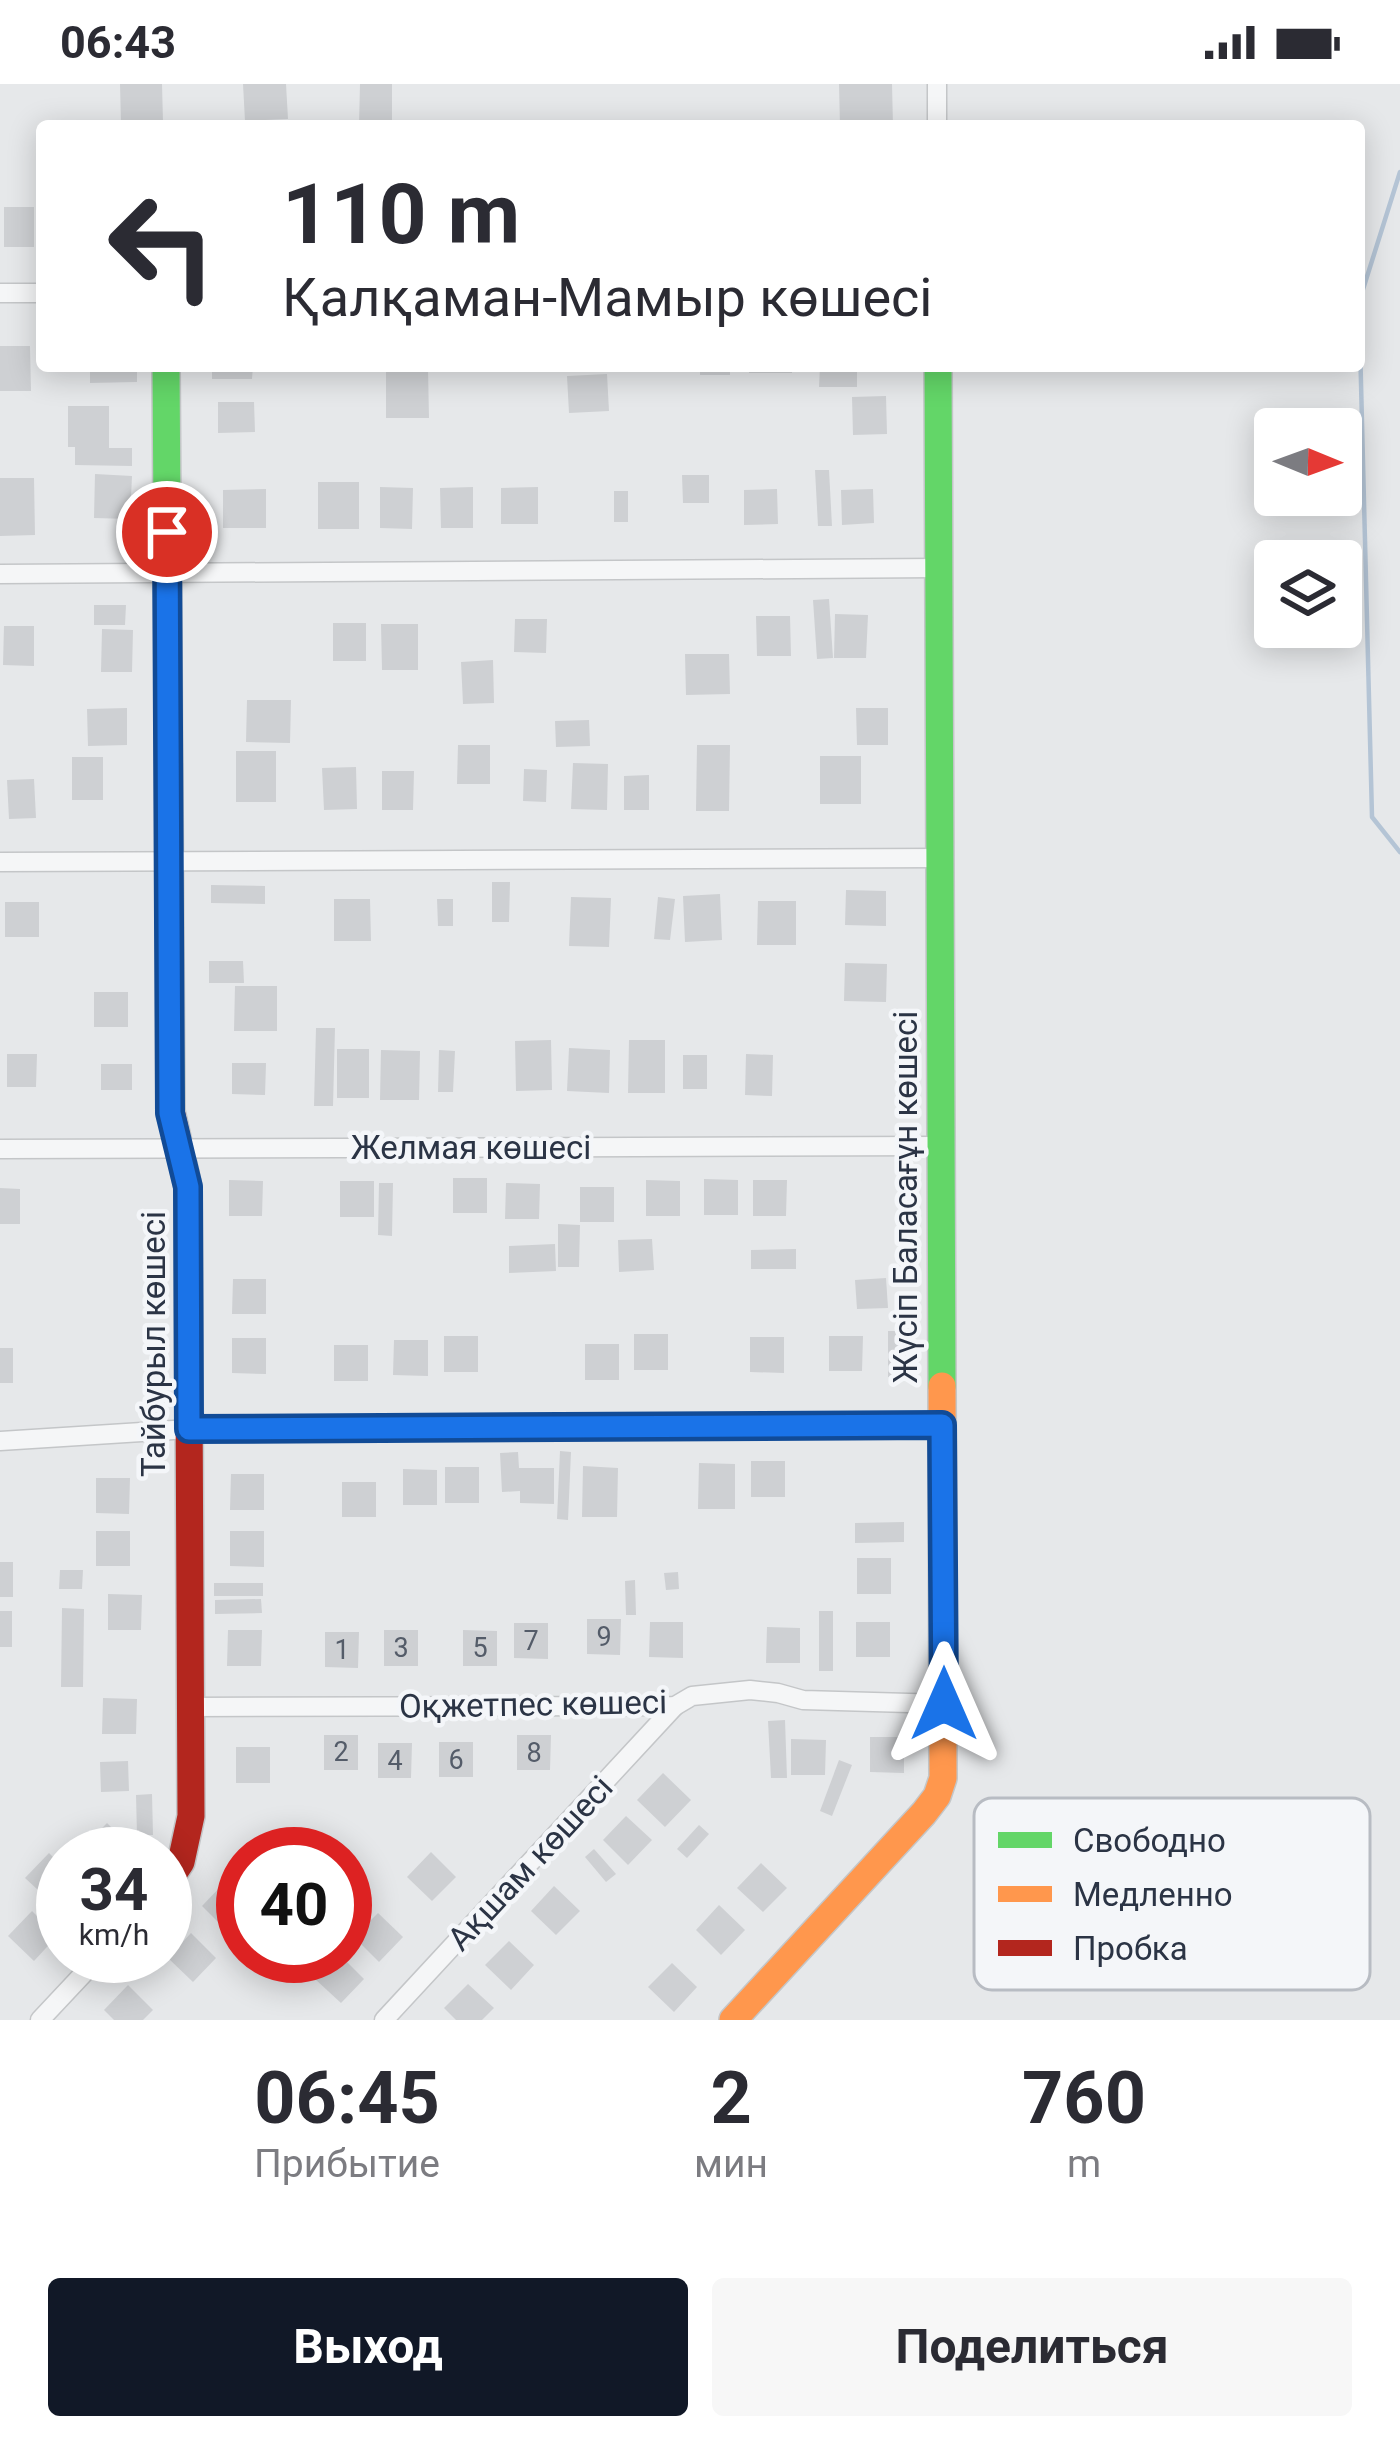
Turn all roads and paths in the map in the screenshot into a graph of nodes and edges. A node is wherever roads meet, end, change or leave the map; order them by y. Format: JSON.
{"nodes":[{"id":1,"x":937,"y":84,"type":"edge"},
{"id":2,"x":937,"y":120,"type":"edge"},
{"id":3,"x":0,"y":293,"type":"edge"},
{"id":4,"x":36,"y":293,"type":"edge"},
{"id":5,"x":166,"y":372,"type":"edge"},
{"id":6,"x":938,"y":372,"type":"edge"},
{"id":7,"x":938,"y":568,"type":"junction"},
{"id":8,"x":0,"y":574,"type":"edge"},
{"id":9,"x":168,"y":574,"type":"junction"},
{"id":10,"x":940,"y":858,"type":"junction"},
{"id":11,"x":0,"y":862,"type":"edge"},
{"id":12,"x":168,"y":862,"type":"junction"},
{"id":13,"x":941,"y":1145,"type":"junction"},
{"id":14,"x":0,"y":1149,"type":"edge"},
{"id":15,"x":178,"y":1149,"type":"junction"},
{"id":16,"x":942,"y":1425,"type":"junction"},
{"id":17,"x":189,"y":1429,"type":"junction"},
{"id":18,"x":0,"y":1441,"type":"edge"},
{"id":19,"x":944,"y":1704,"type":"junction"},
{"id":20,"x":675,"y":1706,"type":"junction"},
{"id":21,"x":190,"y":1707,"type":"junction"},
{"id":22,"x":190,"y":1827,"type":"edge"},
{"id":23,"x":75,"y":1983,"type":"edge"},
{"id":24,"x":40,"y":2020,"type":"edge"},
{"id":25,"x":384,"y":2020,"type":"edge"},
{"id":26,"x":733,"y":2020,"type":"edge"}],
"edges":[{"from":1,"to":2,"type":"street"},
{"from":3,"to":4,"type":"street"},
{"from":5,"to":9,"type":"street","name":"Тайбурыл көшесі"},
{"from":6,"to":7,"type":"street","name":"Жүсіп Баласағұн көшесі"},
{"from":7,"to":9,"type":"street"},
{"from":7,"to":10,"type":"street","name":"Жүсіп Баласағұн көшесі"},
{"from":8,"to":9,"type":"street"},
{"from":9,"to":12,"type":"street","name":"Тайбурыл көшесі"},
{"from":10,"to":12,"type":"street"},
{"from":10,"to":13,"type":"street","name":"Жүсіп Баласағұн көшесі"},
{"from":11,"to":12,"type":"street"},
{"from":12,"to":15,"type":"street","name":"Тайбурыл көшесі"},
{"from":13,"to":15,"type":"street","name":"Желмая көшесі"},
{"from":13,"to":16,"type":"street","name":"Жүсіп Баласағұн көшесі"},
{"from":14,"to":15,"type":"street","name":"Желмая көшесі"},
{"from":15,"to":17,"type":"street","name":"Тайбурыл көшесі"},
{"from":16,"to":17,"type":"street"},
{"from":16,"to":19,"type":"street","name":"Жүсіп Баласағұн көшесі"},
{"from":17,"to":18,"type":"street"},
{"from":17,"to":21,"type":"street","name":"Тайбурыл көшесі"},
{"from":19,"to":20,"type":"street","name":"Оқжетпес көшесі"},
{"from":19,"to":26,"type":"street","name":"Жүсіп Баласағұн көшесі"},
{"from":20,"to":21,"type":"street","name":"Оқжетпес көшесі"},
{"from":20,"to":25,"type":"street","name":"Ақшам көшесі"},
{"from":21,"to":22,"type":"street","name":"Тайбурыл көшесі"},
{"from":23,"to":24,"type":"street"}]}
